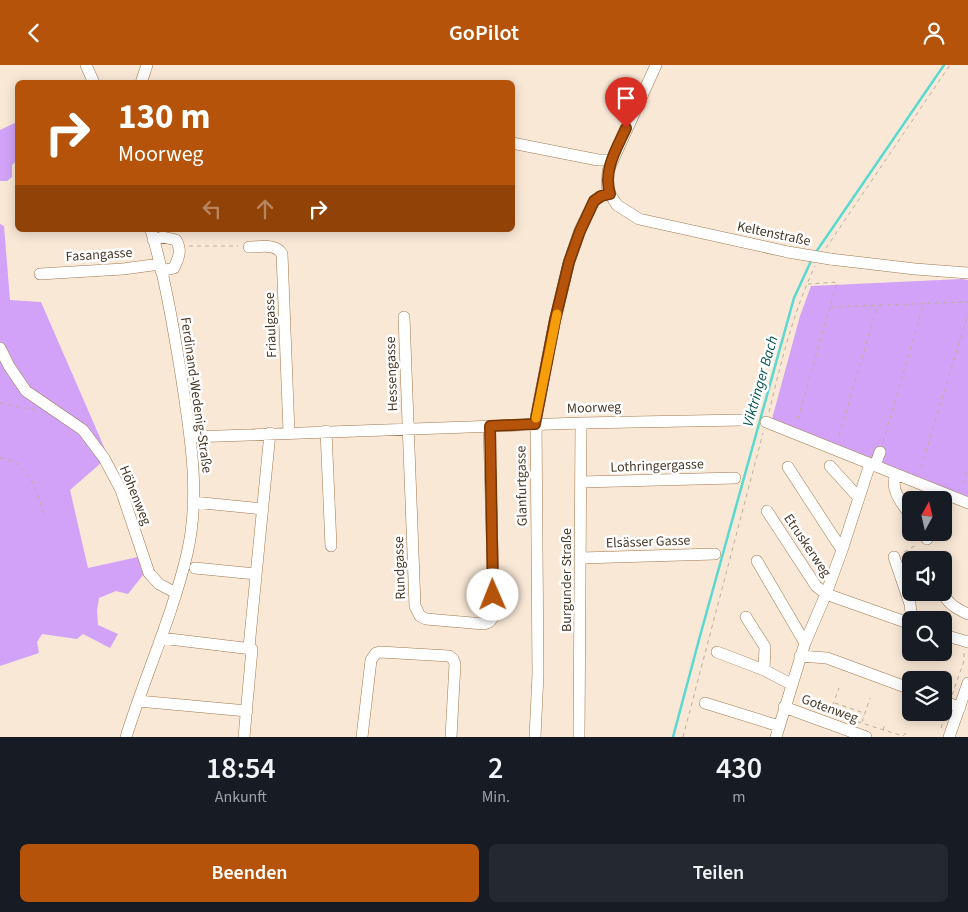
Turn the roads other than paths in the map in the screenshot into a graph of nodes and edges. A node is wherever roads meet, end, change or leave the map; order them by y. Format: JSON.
{"nodes":[{"id":1,"x":86,"y":65,"type":"edge"},
{"id":2,"x":148,"y":65,"type":"edge"},
{"id":3,"x":656,"y":65,"type":"edge"},
{"id":4,"x":93,"y":80,"type":"edge"},
{"id":5,"x":142,"y":80,"type":"edge"},
{"id":6,"x":515,"y":144,"type":"edge"},
{"id":7,"x":609,"y":165,"type":"junction"},
{"id":8,"x":610,"y":194,"type":"junction"},
{"id":9,"x":152,"y":235,"type":"edge"},
{"id":10,"x":249,"y":247,"type":"road end"},
{"id":11,"x":161,"y":267,"type":"junction"},
{"id":12,"x":968,"y":273,"type":"edge"},
{"id":13,"x":40,"y":274,"type":"dead end"},
{"id":14,"x":404,"y":317,"type":"dead end"},
{"id":15,"x":0,"y":348,"type":"edge"},
{"id":16,"x":742,"y":419,"type":"dead end"},
{"id":17,"x":766,"y":422,"type":"road end"},
{"id":18,"x":581,"y":423,"type":"junction"},
{"id":19,"x":535,"y":424,"type":"junction"},
{"id":20,"x":490,"y":426,"type":"junction"},
{"id":21,"x":408,"y":429,"type":"junction"},
{"id":22,"x":326,"y":431,"type":"junction"},
{"id":23,"x":270,"y":433,"type":"junction"},
{"id":24,"x":289,"y":433,"type":"junction"},
{"id":25,"x":190,"y":437,"type":"junction"},
{"id":26,"x":880,"y":452,"type":"road end"},
{"id":27,"x":872,"y":465,"type":"junction"},
{"id":28,"x":830,"y":466,"type":"dead end"},
{"id":29,"x":788,"y":467,"type":"dead end"},
{"id":30,"x":896,"y":475,"type":"junction"},
{"id":31,"x":735,"y":478,"type":"dead end"},
{"id":32,"x":580,"y":482,"type":"junction"},
{"id":33,"x":859,"y":498,"type":"junction"},
{"id":34,"x":193,"y":502,"type":"junction"},
{"id":35,"x":968,"y":503,"type":"edge"},
{"id":36,"x":902,"y":504,"type":"edge"},
{"id":37,"x":263,"y":509,"type":"junction"},
{"id":38,"x":767,"y":511,"type":"dead end"},
{"id":39,"x":331,"y":545,"type":"dead end"},
{"id":40,"x":842,"y":549,"type":"junction"},
{"id":41,"x":715,"y":554,"type":"dead end"},
{"id":42,"x":894,"y":557,"type":"road end"},
{"id":43,"x":581,"y":558,"type":"junction"},
{"id":44,"x":758,"y":561,"type":"dead end"},
{"id":45,"x":195,"y":568,"type":"dead end"},
{"id":46,"x":256,"y":574,"type":"junction"},
{"id":47,"x":176,"y":593,"type":"junction"},
{"id":48,"x":826,"y":593,"type":"junction"},
{"id":49,"x":949,"y":601,"type":"edge"},
{"id":50,"x":911,"y":611,"type":"edge"},
{"id":51,"x":968,"y":613,"type":"edge"},
{"id":52,"x":746,"y":617,"type":"dead end"},
{"id":53,"x":902,"y":621,"type":"edge"},
{"id":54,"x":952,"y":637,"type":"edge"},
{"id":55,"x":161,"y":638,"type":"junction"},
{"id":56,"x":967,"y":642,"type":"edge"},
{"id":57,"x":804,"y":643,"type":"junction"},
{"id":58,"x":249,"y":647,"type":"junction"},
{"id":59,"x":717,"y":651,"type":"dead end"},
{"id":60,"x":800,"y":655,"type":"junction"},
{"id":61,"x":764,"y":670,"type":"junction"},
{"id":62,"x":968,"y":683,"type":"edge"},
{"id":63,"x":791,"y":684,"type":"junction"},
{"id":64,"x":902,"y":686,"type":"edge"},
{"id":65,"x":138,"y":701,"type":"junction"},
{"id":66,"x":706,"y":703,"type":"dead end"},
{"id":67,"x":784,"y":707,"type":"junction"},
{"id":68,"x":956,"y":709,"type":"edge"},
{"id":69,"x":247,"y":711,"type":"junction"},
{"id":70,"x":777,"y":731,"type":"edge"},
{"id":71,"x":945,"y":733,"type":"edge"},
{"id":72,"x":861,"y":736,"type":"edge"},
{"id":73,"x":126,"y":737,"type":"edge"},
{"id":74,"x":244,"y":737,"type":"edge"},
{"id":75,"x":362,"y":737,"type":"edge"},
{"id":76,"x":451,"y":737,"type":"edge"},
{"id":77,"x":535,"y":737,"type":"edge"},
{"id":78,"x":580,"y":737,"type":"edge"}],
"edges":[{"from":1,"to":4,"type":"street"},
{"from":2,"to":5,"type":"street"},
{"from":3,"to":7,"type":"street"},
{"from":6,"to":7,"type":"street"},
{"from":7,"to":8,"type":"street"},
{"from":8,"to":12,"type":"street","name":"Keltenstraße","bridge":true},
{"from":8,"to":19,"type":"street","name":"Glanfurtgasse"},
{"from":9,"to":11,"type":"street","name":"Ferdinand-Wedenig-Straße"},
{"from":9,"to":11,"type":"street"},
{"from":10,"to":24,"type":"street","name":"Friaulgasse"},
{"from":11,"to":13,"type":"street","name":"Fasangasse"},
{"from":11,"to":25,"type":"street","name":"Ferdinand-Wedenig-Straße"},
{"from":14,"to":21,"type":"street","name":"Hessengasse"},
{"from":15,"to":47,"type":"street","name":"Höhenweg"},
{"from":16,"to":18,"type":"street","name":"Moorweg"},
{"from":17,"to":27,"type":"street"},
{"from":18,"to":19,"type":"street","name":"Moorweg"},
{"from":18,"to":32,"type":"street","name":"Burgunder Straße"},
{"from":19,"to":20,"type":"street","name":"Moorweg"},
{"from":19,"to":77,"type":"street","name":"Glanfurtgasse"},
{"from":20,"to":21,"type":"street","name":"Moorweg"},
{"from":20,"to":21,"type":"street","name":"Rundgasse"},
{"from":21,"to":22,"type":"street","name":"Moorweg"},
{"from":22,"to":24,"type":"street","name":"Moorweg"},
{"from":22,"to":39,"type":"street"},
{"from":23,"to":24,"type":"street","name":"Moorweg"},
{"from":23,"to":25,"type":"street","name":"Moorweg"},
{"from":23,"to":37,"type":"street"},
{"from":25,"to":34,"type":"street","name":"Ferdinand-Wedenig-Straße"},
{"from":26,"to":27,"type":"street","name":"Etruskerweg"},
{"from":27,"to":30,"type":"street"},
{"from":27,"to":33,"type":"street","name":"Etruskerweg"},
{"from":28,"to":33,"type":"street"},
{"from":29,"to":40,"type":"street","name":"Etruskerweg"},
{"from":30,"to":35,"type":"street"},
{"from":30,"to":36,"type":"street"},
{"from":31,"to":32,"type":"street","name":"Lothringergasse"},
{"from":32,"to":43,"type":"street","name":"Burgunder Straße"},
{"from":33,"to":40,"type":"street","name":"Etruskerweg"},
{"from":34,"to":37,"type":"street"},
{"from":34,"to":47,"type":"street","name":"Ferdinand-Wedenig-Straße"},
{"from":37,"to":46,"type":"street"},
{"from":38,"to":48,"type":"street","name":"Etruskerweg"},
{"from":40,"to":48,"type":"street","name":"Etruskerweg"},
{"from":41,"to":43,"type":"street","name":"Elsässer Gasse"},
{"from":42,"to":50,"type":"street"},
{"from":43,"to":78,"type":"street","name":"Burgunder Straße"},
{"from":44,"to":57,"type":"street"},
{"from":45,"to":46,"type":"street"},
{"from":46,"to":58,"type":"street"},
{"from":47,"to":55,"type":"street","name":"Ferdinand-Wedenig-Straße"},
{"from":48,"to":53,"type":"street"},
{"from":48,"to":57,"type":"street","name":"Etruskerweg"},
{"from":49,"to":51,"type":"street"},
{"from":52,"to":61,"type":"street"},
{"from":54,"to":56,"type":"street"},
{"from":55,"to":58,"type":"street"},
{"from":55,"to":65,"type":"street","name":"Ferdinand-Wedenig-Straße"},
{"from":57,"to":60,"type":"street","name":"Etruskerweg"},
{"from":58,"to":69,"type":"street"},
{"from":59,"to":61,"type":"street"},
{"from":60,"to":63,"type":"street","name":"Etruskerweg"},
{"from":60,"to":64,"type":"street"},
{"from":61,"to":63,"type":"street"},
{"from":62,"to":68,"type":"street"},
{"from":63,"to":67,"type":"street","name":"Etruskerweg"},
{"from":65,"to":69,"type":"street"},
{"from":65,"to":73,"type":"street","name":"Ferdinand-Wedenig-Straße"},
{"from":66,"to":70,"type":"street","name":"Etruskerweg"},
{"from":67,"to":70,"type":"street","name":"Etruskerweg"},
{"from":67,"to":72,"type":"street","name":"Gotenweg"},
{"from":68,"to":71,"type":"street"},
{"from":69,"to":74,"type":"street"},
{"from":75,"to":76,"type":"street"}]}
